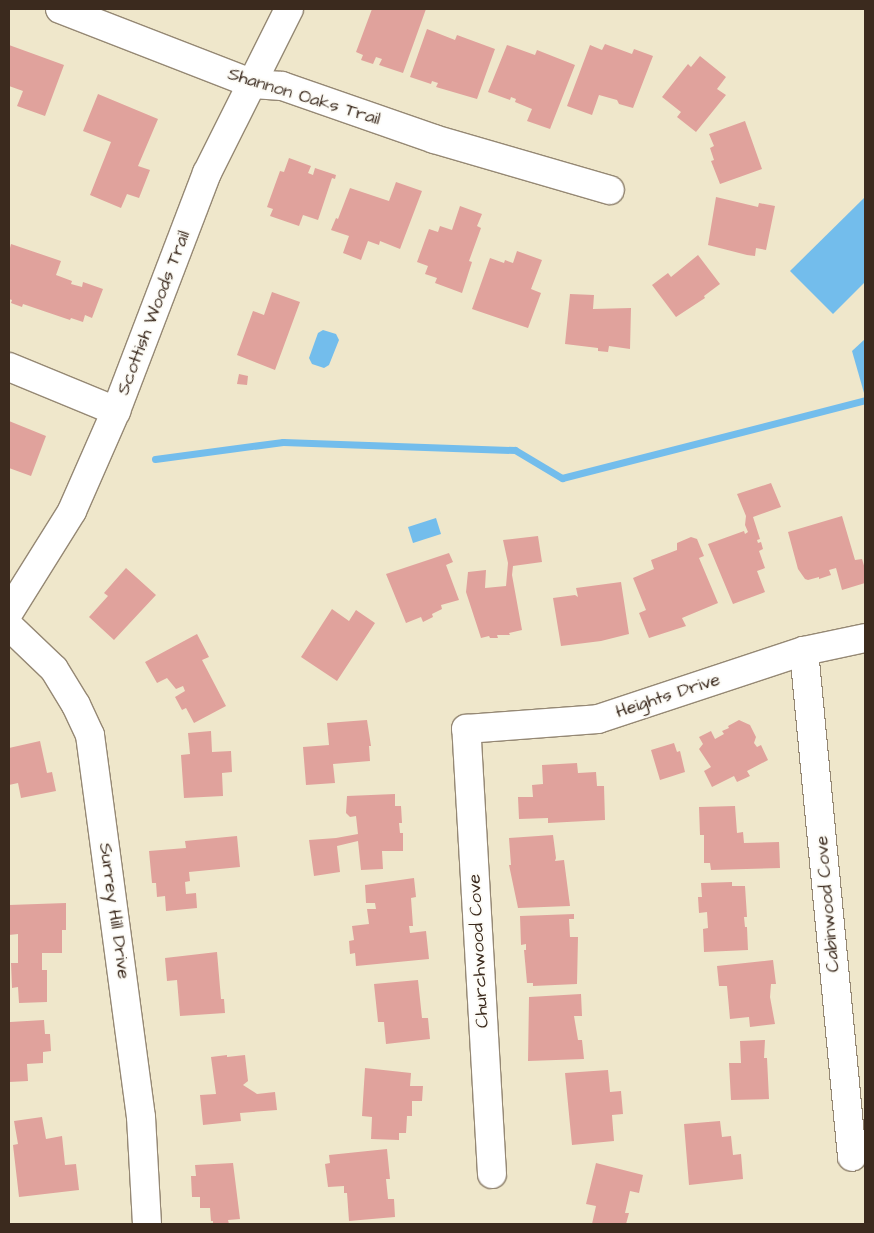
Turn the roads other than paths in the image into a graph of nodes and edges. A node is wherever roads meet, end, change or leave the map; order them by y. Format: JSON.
{"nodes":[{"id":1,"x":60,"y":9,"type":"edge"},
{"id":2,"x":289,"y":9,"type":"edge"},
{"id":3,"x":253,"y":84,"type":"junction"},
{"id":4,"x":610,"y":190,"type":"dead end"},
{"id":5,"x":9,"y":367,"type":"edge"},
{"id":6,"x":116,"y":411,"type":"junction"},
{"id":7,"x":9,"y":612,"type":"edge"},
{"id":8,"x":9,"y":626,"type":"edge"},
{"id":9,"x":865,"y":638,"type":"edge"},
{"id":10,"x":804,"y":651,"type":"junction"},
{"id":11,"x":466,"y":729,"type":"joint"},
{"id":12,"x":852,"y":1157,"type":"dead end"},
{"id":13,"x":492,"y":1174,"type":"dead end"},
{"id":14,"x":147,"y":1224,"type":"edge"}],
"edges":[{"from":1,"to":3,"type":"street","name":"Shannon Oaks Trail"},
{"from":2,"to":3,"type":"street","name":"Scottish Woods Trail"},
{"from":3,"to":4,"type":"street","name":"Shannon Oaks Trail"},
{"from":3,"to":6,"type":"street","name":"Scottish Woods Trail"},
{"from":5,"to":6,"type":"street"},
{"from":6,"to":7,"type":"street","name":"Scottish Woods Trail"},
{"from":8,"to":14,"type":"street","name":"Surrey Hill Drive"},
{"from":9,"to":10,"type":"street","name":"Heights Drive"},
{"from":10,"to":11,"type":"street","name":"Heights Drive"},
{"from":10,"to":12,"type":"street","name":"Cabinwood Cove"},
{"from":11,"to":13,"type":"street","name":"Churchwood Cove"}]}
